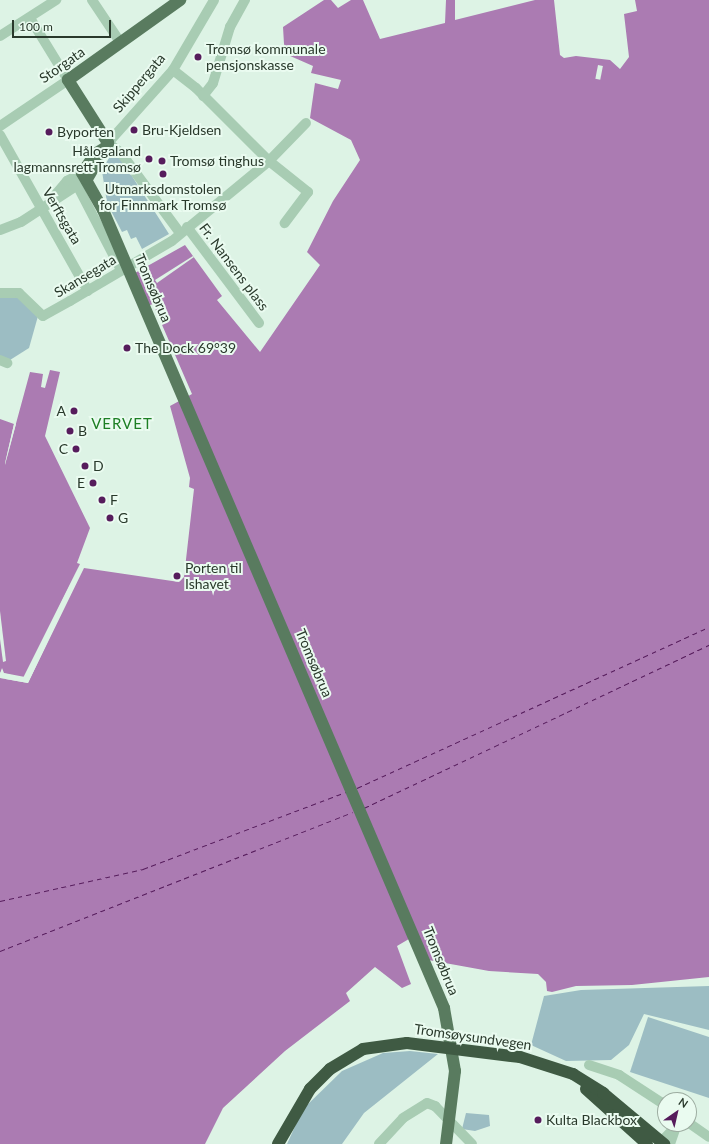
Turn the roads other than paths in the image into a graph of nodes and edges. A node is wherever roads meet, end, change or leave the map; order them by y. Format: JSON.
{"nodes":[{"id":1,"x":56,"y":0,"type":"edge"},
{"id":2,"x":92,"y":0,"type":"edge"},
{"id":3,"x":214,"y":0,"type":"edge"},
{"id":4,"x":245,"y":0,"type":"edge"},
{"id":5,"x":177,"y":1,"type":"edge"},
{"id":6,"x":30,"y":18,"type":"junction"},
{"id":7,"x":0,"y":36,"type":"edge"},
{"id":8,"x":120,"y":42,"type":"junction"},
{"id":9,"x":173,"y":70,"type":"junction"},
{"id":10,"x":68,"y":80,"type":"junction"},
{"id":11,"x":203,"y":96,"type":"junction"},
{"id":12,"x":306,"y":124,"type":"dead end"},
{"id":13,"x":0,"y":126,"type":"edge"},
{"id":14,"x":0,"y":135,"type":"edge"},
{"id":15,"x":106,"y":145,"type":"junction"},
{"id":16,"x":269,"y":161,"type":"junction"},
{"id":17,"x":82,"y":179,"type":"junction"},
{"id":18,"x":46,"y":206,"type":"junction"},
{"id":19,"x":285,"y":223,"type":"dead end"},
{"id":20,"x":0,"y":230,"type":"edge"},
{"id":21,"x":183,"y":230,"type":"junction"},
{"id":22,"x":121,"y":270,"type":"junction"},
{"id":23,"x":88,"y":290,"type":"junction"},
{"id":24,"x":0,"y":293,"type":"edge"},
{"id":25,"x":259,"y":323,"type":"dead end"},
{"id":26,"x":589,"y":1065,"type":"dead end"},
{"id":27,"x":565,"y":1071,"type":"junction"},
{"id":28,"x":657,"y":1100,"type":"edge"},
{"id":29,"x":697,"y":1129,"type":"edge"},
{"id":30,"x":672,"y":1132,"type":"edge"},
{"id":31,"x":709,"y":1137,"type":"edge"},
{"id":32,"x":664,"y":1143,"type":"edge"},
{"id":33,"x":278,"y":1144,"type":"edge"},
{"id":34,"x":379,"y":1144,"type":"edge"},
{"id":35,"x":446,"y":1144,"type":"edge"},
{"id":36,"x":472,"y":1144,"type":"edge"},
{"id":37,"x":647,"y":1144,"type":"edge"}],
"edges":[{"from":1,"to":6,"type":"street"},
{"from":2,"to":8,"type":"street"},
{"from":3,"to":9,"type":"street","name":"Skippergata"},
{"from":4,"to":11,"type":"street"},
{"from":5,"to":8,"type":"main road","name":"Storgata"},
{"from":6,"to":7,"type":"street"},
{"from":6,"to":10,"type":"street"},
{"from":8,"to":10,"type":"main road","name":"Storgata"},
{"from":9,"to":11,"type":"street"},
{"from":9,"to":15,"type":"street","name":"Skippergata"},
{"from":10,"to":13,"type":"street","name":"Storgata"},
{"from":10,"to":15,"type":"main road"},
{"from":11,"to":16,"type":"street"},
{"from":12,"to":16,"type":"street","name":"Fr. Nansens plass"},
{"from":14,"to":18,"type":"street","name":"Verftsgata"},
{"from":15,"to":17,"type":"main road","name":"Skippergata"},
{"from":15,"to":21,"type":"street","name":"Fr. Nansens plass"},
{"from":16,"to":19,"type":"street"},
{"from":16,"to":21,"type":"street","name":"Fr. Nansens plass"},
{"from":17,"to":18,"type":"street","name":"Skippergata"},
{"from":17,"to":22,"type":"street"},
{"from":17,"to":35,"type":"main road","name":"Tromsøbrua"},
{"from":18,"to":20,"type":"street","name":"Skippergata"},
{"from":18,"to":23,"type":"street","name":"Verftsgata"},
{"from":21,"to":22,"type":"street","name":"Skansegata"},
{"from":21,"to":25,"type":"street","name":"Fr. Nansens plass"},
{"from":22,"to":23,"type":"street","name":"Skansegata"},
{"from":23,"to":24,"type":"street","name":"Skansegata"},
{"from":26,"to":28,"type":"street"},
{"from":27,"to":32,"type":"highway","name":"Tromsøysundvegen"},
{"from":27,"to":33,"type":"highway","name":"Tromsøysundvegen"},
{"from":27,"to":37,"type":"highway","name":"Tromsøysundvegen"},
{"from":29,"to":31,"type":"street"},
{"from":30,"to":32,"type":"street"},
{"from":34,"to":36,"type":"street"}]}
